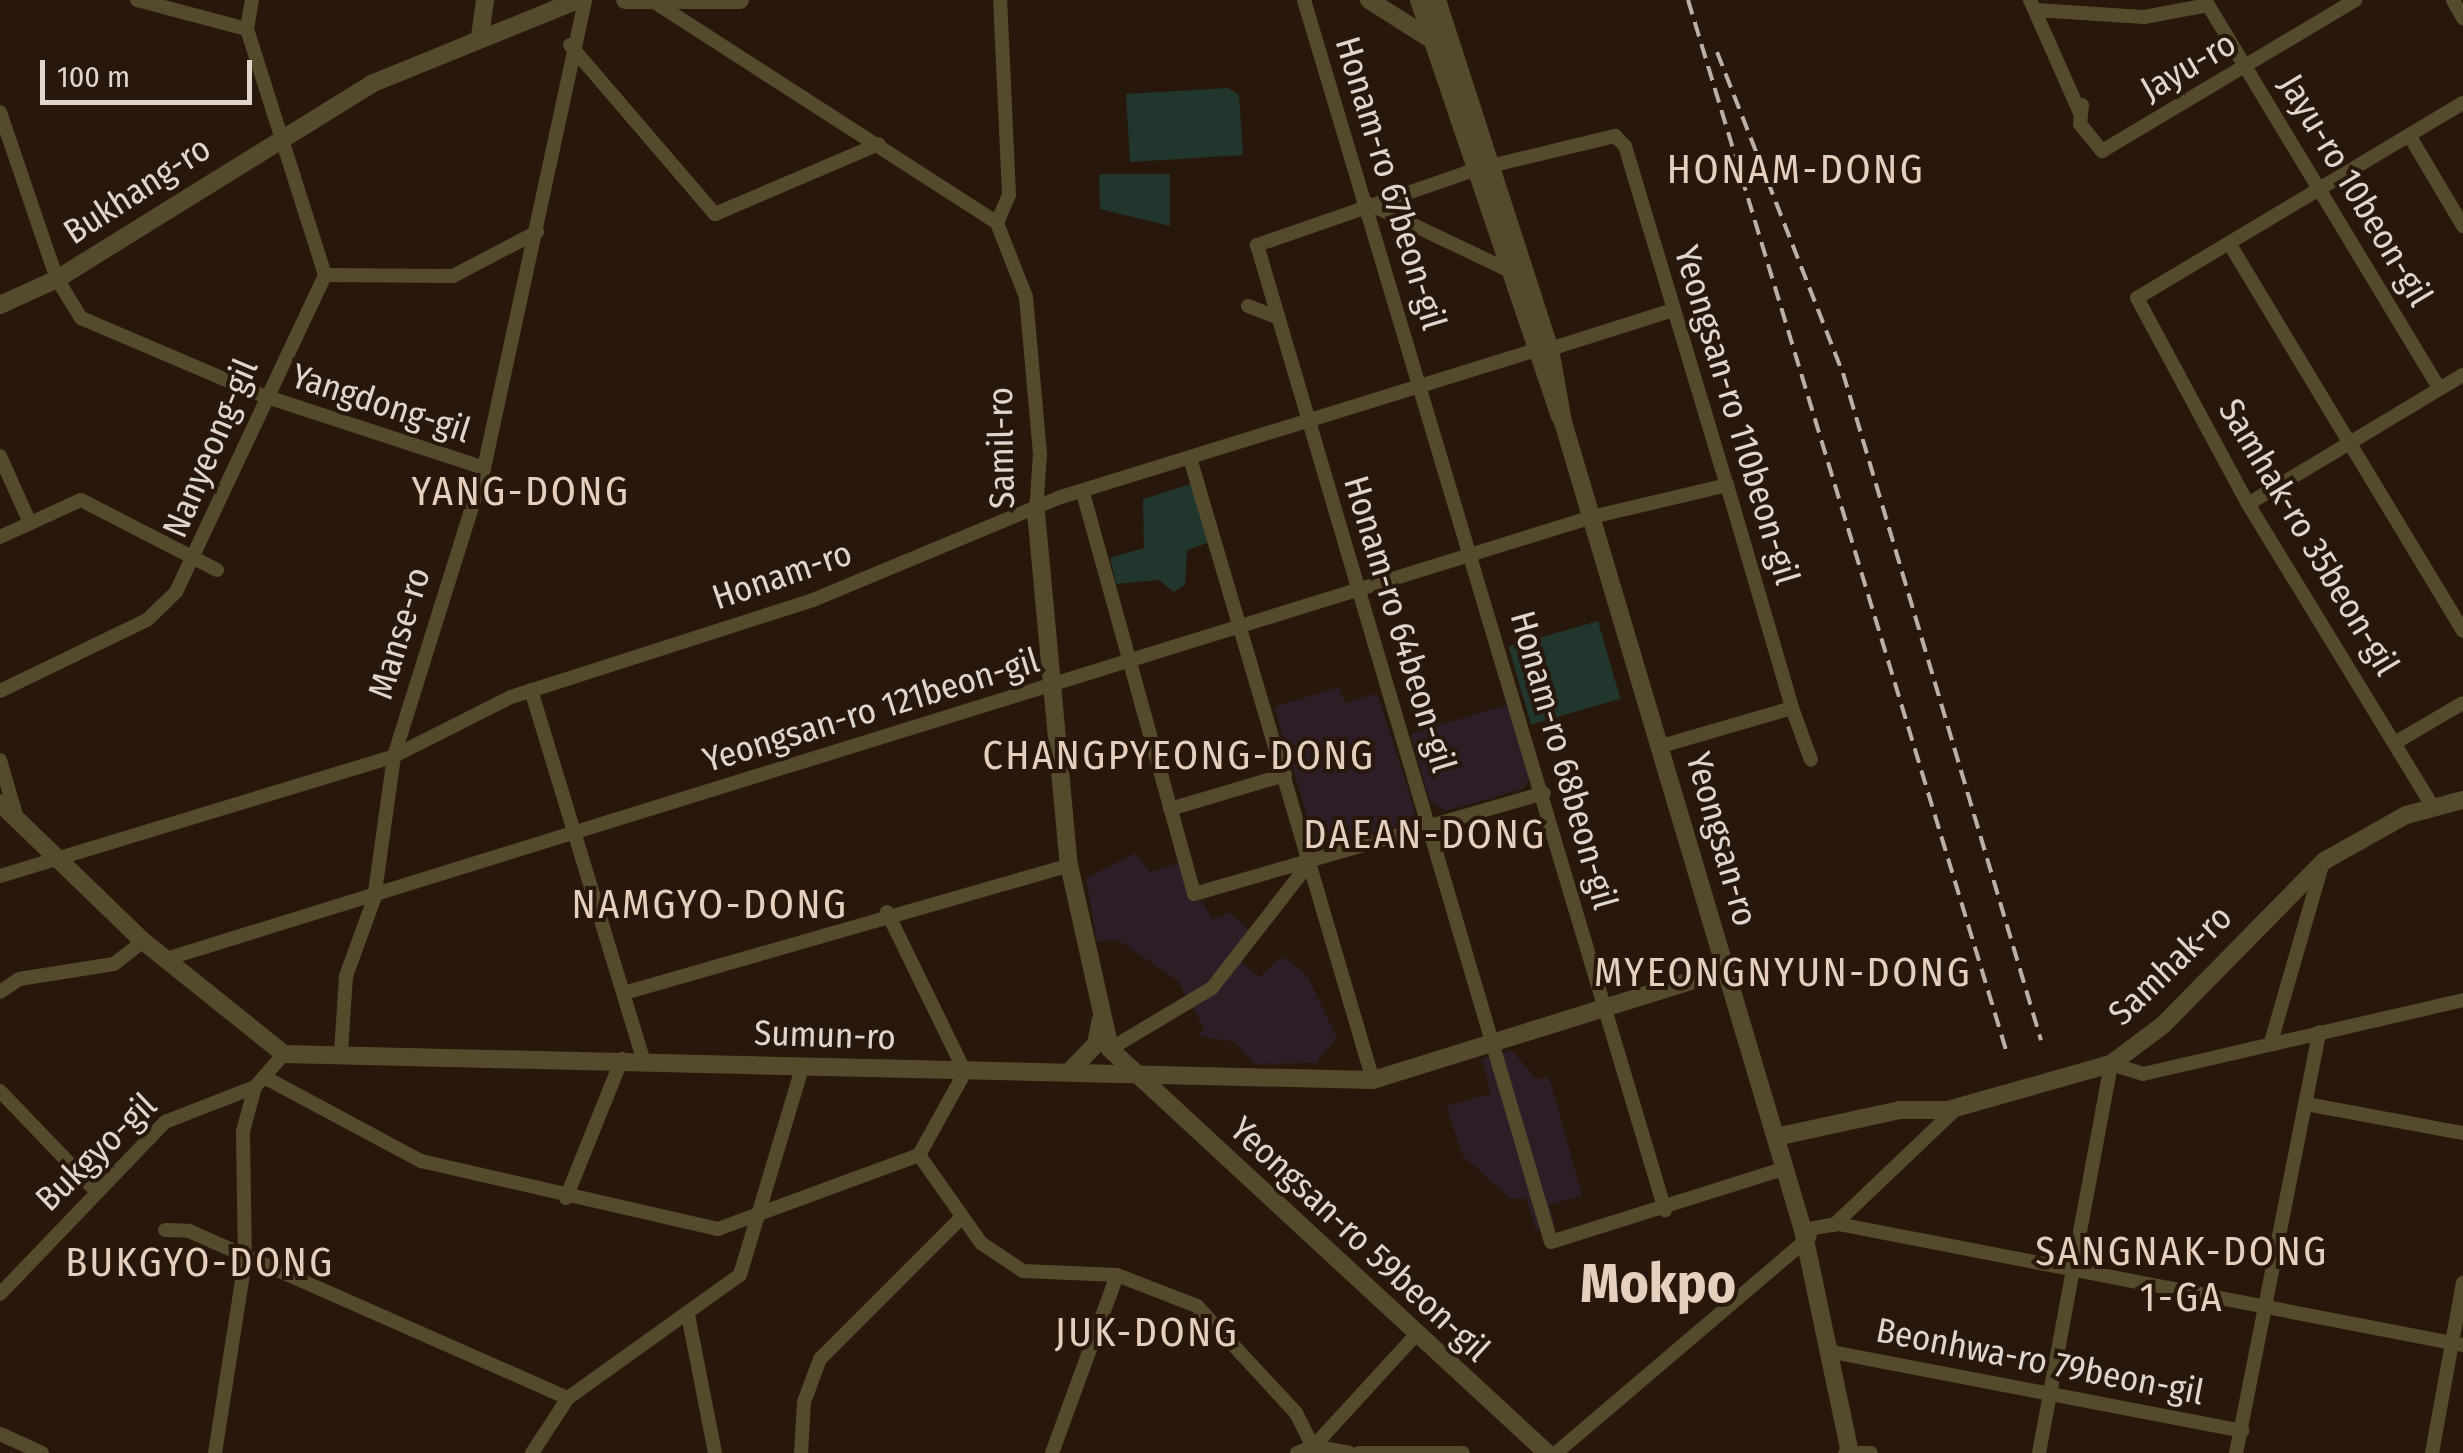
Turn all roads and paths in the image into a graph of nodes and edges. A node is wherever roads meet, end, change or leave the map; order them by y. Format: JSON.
{"nodes":[{"id":1,"x":138,"y":0,"type":"edge"},
{"id":2,"x":252,"y":0,"type":"edge"},
{"id":3,"x":486,"y":0,"type":"edge"},
{"id":4,"x":581,"y":0,"type":"edge"},
{"id":5,"x":625,"y":0,"type":"edge"},
{"id":6,"x":740,"y":0,"type":"edge"},
{"id":7,"x":1000,"y":0,"type":"edge"},
{"id":8,"x":1304,"y":0,"type":"edge"},
{"id":9,"x":1369,"y":0,"type":"edge"},
{"id":10,"x":1419,"y":0,"type":"edge"},
{"id":11,"x":1436,"y":0,"type":"edge"},
{"id":12,"x":2355,"y":0,"type":"edge"},
{"id":13,"x":2452,"y":0,"type":"edge"},
{"id":14,"x":2206,"y":2,"type":"edge"},
{"id":15,"x":656,"y":3,"type":"junction"},
{"id":16,"x":2032,"y":5,"type":"edge"},
{"id":17,"x":2463,"y":18,"type":"edge"},
{"id":18,"x":247,"y":29,"type":"junction"},
{"id":19,"x":480,"y":36,"type":"junction"},
{"id":20,"x":1432,"y":40,"type":"junction"},
{"id":21,"x":570,"y":45,"type":"junction"},
{"id":22,"x":2248,"y":67,"type":"junction"},
{"id":23,"x":2463,"y":103,"type":"edge"},
{"id":24,"x":0,"y":112,"type":"edge"},
{"id":25,"x":2409,"y":135,"type":"junction"},
{"id":26,"x":278,"y":138,"type":"junction"},
{"id":27,"x":880,"y":144,"type":"junction"},
{"id":28,"x":1482,"y":168,"type":"junction"},
{"id":29,"x":2319,"y":189,"type":"junction"},
{"id":30,"x":1366,"y":203,"type":"junction"},
{"id":31,"x":997,"y":223,"type":"junction"},
{"id":32,"x":2463,"y":226,"type":"edge"},
{"id":33,"x":536,"y":232,"type":"junction"},
{"id":34,"x":2229,"y":243,"type":"junction"},
{"id":35,"x":1506,"y":269,"type":"junction"},
{"id":36,"x":324,"y":274,"type":"junction"},
{"id":37,"x":58,"y":280,"type":"junction"},
{"id":38,"x":0,"y":306,"type":"edge"},
{"id":39,"x":1248,"y":306,"type":"dead end"},
{"id":40,"x":1673,"y":310,"type":"junction"},
{"id":41,"x":1278,"y":318,"type":"junction"},
{"id":42,"x":1541,"y":350,"type":"junction"},
{"id":43,"x":2463,"y":374,"type":"edge"},
{"id":44,"x":1421,"y":384,"type":"junction"},
{"id":45,"x":2440,"y":389,"type":"junction"},
{"id":46,"x":264,"y":396,"type":"junction"},
{"id":47,"x":1309,"y":427,"type":"junction"},
{"id":48,"x":2348,"y":444,"type":"junction"},
{"id":49,"x":0,"y":456,"type":"edge"},
{"id":50,"x":1190,"y":458,"type":"junction"},
{"id":51,"x":484,"y":468,"type":"junction"},
{"id":52,"x":1727,"y":485,"type":"junction"},
{"id":53,"x":1083,"y":493,"type":"junction"},
{"id":54,"x":2248,"y":504,"type":"junction"},
{"id":55,"x":1036,"y":512,"type":"junction"},
{"id":56,"x":1592,"y":518,"type":"junction"},
{"id":57,"x":30,"y":523,"type":"junction"},
{"id":58,"x":0,"y":537,"type":"edge"},
{"id":59,"x":1473,"y":558,"type":"junction"},
{"id":60,"x":195,"y":559,"type":"junction"},
{"id":61,"x":216,"y":570,"type":"dead end"},
{"id":62,"x":1360,"y":593,"type":"junction"},
{"id":63,"x":1242,"y":630,"type":"junction"},
{"id":64,"x":2463,"y":631,"type":"edge"},
{"id":65,"x":1128,"y":664,"type":"junction"},
{"id":66,"x":1056,"y":686,"type":"junction"},
{"id":67,"x":531,"y":690,"type":"junction"},
{"id":68,"x":0,"y":692,"type":"edge"},
{"id":69,"x":2463,"y":704,"type":"edge"},
{"id":70,"x":1792,"y":708,"type":"junction"},
{"id":71,"x":2398,"y":740,"type":"junction"},
{"id":72,"x":1661,"y":746,"type":"junction"},
{"id":73,"x":394,"y":756,"type":"junction"},
{"id":74,"x":0,"y":760,"type":"edge"},
{"id":75,"x":1811,"y":760,"type":"dead end"},
{"id":76,"x":1285,"y":775,"type":"junction"},
{"id":77,"x":1544,"y":793,"type":"junction"},
{"id":78,"x":2463,"y":800,"type":"edge"},
{"id":79,"x":0,"y":804,"type":"edge"},
{"id":80,"x":2433,"y":806,"type":"junction"},
{"id":81,"x":1170,"y":809,"type":"junction"},
{"id":82,"x":19,"y":822,"type":"junction"},
{"id":83,"x":1430,"y":828,"type":"junction"},
{"id":84,"x":576,"y":832,"type":"junction"},
{"id":85,"x":52,"y":856,"type":"junction"},
{"id":86,"x":1311,"y":861,"type":"junction"},
{"id":87,"x":2324,"y":862,"type":"junction"},
{"id":88,"x":1069,"y":864,"type":"junction"},
{"id":89,"x":0,"y":876,"type":"edge"},
{"id":90,"x":374,"y":899,"type":"junction"},
{"id":91,"x":887,"y":912,"type":"junction"},
{"id":92,"x":143,"y":940,"type":"junction"},
{"id":93,"x":166,"y":960,"type":"junction"},
{"id":94,"x":1727,"y":970,"type":"junction"},
{"id":95,"x":0,"y":992,"type":"edge"},
{"id":96,"x":624,"y":994,"type":"junction"},
{"id":97,"x":2463,"y":1000,"type":"edge"},
{"id":98,"x":1603,"y":1006,"type":"junction"},
{"id":99,"x":1102,"y":1014,"type":"junction"},
{"id":100,"x":2319,"y":1032,"type":"junction"},
{"id":101,"x":2271,"y":1042,"type":"junction"},
{"id":102,"x":1495,"y":1048,"type":"junction"},
{"id":103,"x":1110,"y":1049,"type":"junction"},
{"id":104,"x":341,"y":1052,"type":"junction"},
{"id":105,"x":284,"y":1054,"type":"junction"},
{"id":106,"x":622,"y":1059,"type":"junction"},
{"id":107,"x":644,"y":1059,"type":"junction"},
{"id":108,"x":2111,"y":1064,"type":"junction"},
{"id":109,"x":802,"y":1068,"type":"junction"},
{"id":110,"x":1070,"y":1070,"type":"junction"},
{"id":111,"x":965,"y":1072,"type":"junction"},
{"id":112,"x":1130,"y":1072,"type":"junction"},
{"id":113,"x":1373,"y":1080,"type":"junction"},
{"id":114,"x":261,"y":1082,"type":"junction"},
{"id":115,"x":0,"y":1091,"type":"edge"},
{"id":116,"x":2306,"y":1104,"type":"junction"},
{"id":117,"x":1958,"y":1107,"type":"junction"},
{"id":118,"x":2463,"y":1132,"type":"edge"},
{"id":119,"x":1776,"y":1137,"type":"junction"},
{"id":120,"x":919,"y":1155,"type":"junction"},
{"id":121,"x":1785,"y":1168,"type":"junction"},
{"id":122,"x":94,"y":1189,"type":"junction"},
{"id":123,"x":566,"y":1198,"type":"junction"},
{"id":124,"x":1665,"y":1210,"type":"junction"},
{"id":125,"x":765,"y":1215,"type":"junction"},
{"id":126,"x":960,"y":1219,"type":"junction"},
{"id":127,"x":1838,"y":1224,"type":"junction"},
{"id":128,"x":165,"y":1230,"type":"dead end"},
{"id":129,"x":1803,"y":1235,"type":"junction"},
{"id":130,"x":244,"y":1262,"type":"junction"},
{"id":131,"x":2076,"y":1269,"type":"junction"},
{"id":132,"x":1117,"y":1274,"type":"junction"},
{"id":133,"x":2463,"y":1282,"type":"edge"},
{"id":134,"x":0,"y":1294,"type":"edge"},
{"id":135,"x":2266,"y":1308,"type":"junction"},
{"id":136,"x":688,"y":1315,"type":"junction"},
{"id":137,"x":1414,"y":1336,"type":"junction"},
{"id":138,"x":2458,"y":1344,"type":"edge"},
{"id":139,"x":1827,"y":1351,"type":"junction"},
{"id":140,"x":2052,"y":1391,"type":"junction"},
{"id":141,"x":568,"y":1398,"type":"junction"},
{"id":142,"x":2242,"y":1431,"type":"junction"},
{"id":143,"x":0,"y":1434,"type":"edge"},
{"id":144,"x":1315,"y":1450,"type":"edge"},
{"id":145,"x":1848,"y":1452,"type":"edge"},
{"id":146,"x":42,"y":1453,"type":"edge"},
{"id":147,"x":215,"y":1453,"type":"edge"},
{"id":148,"x":532,"y":1453,"type":"edge"},
{"id":149,"x":715,"y":1453,"type":"edge"},
{"id":150,"x":801,"y":1453,"type":"edge"},
{"id":151,"x":1052,"y":1453,"type":"edge"},
{"id":152,"x":1297,"y":1453,"type":"edge"},
{"id":153,"x":1349,"y":1453,"type":"edge"},
{"id":154,"x":1359,"y":1453,"type":"edge"},
{"id":155,"x":1463,"y":1453,"type":"edge"},
{"id":156,"x":1547,"y":1453,"type":"edge"},
{"id":157,"x":1556,"y":1453,"type":"edge"},
{"id":158,"x":1871,"y":1453,"type":"edge"},
{"id":159,"x":2039,"y":1453,"type":"edge"},
{"id":160,"x":2236,"y":1453,"type":"edge"},
{"id":161,"x":2432,"y":1453,"type":"edge"}],
"edges":[{"from":1,"to":18,"type":"street"},
{"from":2,"to":18,"type":"street"},
{"from":3,"to":19,"type":"street"},
{"from":4,"to":19,"type":"street","name":"Bukhang-ro"},
{"from":4,"to":21,"type":"street","name":"Manse-ro"},
{"from":5,"to":15,"type":"street"},
{"from":6,"to":15,"type":"street"},
{"from":7,"to":31,"type":"street"},
{"from":8,"to":30,"type":"street","name":"Honam-ro 67beon-gil"},
{"from":9,"to":20,"type":"street"},
{"from":10,"to":20,"type":"street","name":"Yeongsan-ro"},
{"from":11,"to":28,"type":"street","name":"Yeongsan-ro"},
{"from":12,"to":22,"type":"street","name":"Jayu-ro"},
{"from":13,"to":17,"type":"street"},
{"from":14,"to":16,"type":"street"},
{"from":14,"to":22,"type":"street","name":"Jayu-ro 10beon-gil"},
{"from":15,"to":27,"type":"street"},
{"from":16,"to":22,"type":"street","name":"Jayu-ro"},
{"from":18,"to":26,"type":"street"},
{"from":19,"to":26,"type":"street","name":"Bukhang-ro"},
{"from":20,"to":28,"type":"street","name":"Yeongsan-ro"},
{"from":21,"to":27,"type":"street"},
{"from":21,"to":33,"type":"street","name":"Manse-ro"},
{"from":22,"to":29,"type":"street","name":"Jayu-ro 10beon-gil"},
{"from":23,"to":25,"type":"street"},
{"from":24,"to":37,"type":"street","name":"Yangdong-gil"},
{"from":25,"to":29,"type":"street"},
{"from":25,"to":32,"type":"street"},
{"from":26,"to":36,"type":"street"},
{"from":26,"to":37,"type":"street","name":"Bukhang-ro"},
{"from":27,"to":31,"type":"street"},
{"from":28,"to":30,"type":"street"},
{"from":28,"to":35,"type":"street","name":"Yeongsan-ro"},
{"from":28,"to":40,"type":"street","name":"Yeongsan-ro 110beon-gil"},
{"from":28,"to":42,"type":"street","name":"Yeongsan-ro"},
{"from":29,"to":34,"type":"street"},
{"from":29,"to":45,"type":"street","name":"Jayu-ro 10beon-gil"},
{"from":30,"to":35,"type":"street"},
{"from":30,"to":41,"type":"street","name":"Honam-ro 64beon-gil"},
{"from":30,"to":44,"type":"street","name":"Honam-ro 67beon-gil"},
{"from":31,"to":55,"type":"street","name":"Samil-ro"},
{"from":33,"to":36,"type":"street"},
{"from":33,"to":51,"type":"street","name":"Manse-ro"},
{"from":34,"to":48,"type":"street"},
{"from":34,"to":54,"type":"street","name":"Samhak-ro 35beon-gil"},
{"from":35,"to":42,"type":"street","name":"Yeongsan-ro"},
{"from":36,"to":46,"type":"street","name":"Nanyeong-gil"},
{"from":37,"to":38,"type":"street","name":"Bukhang-ro"},
{"from":37,"to":46,"type":"street","name":"Yangdong-gil"},
{"from":39,"to":41,"type":"street"},
{"from":40,"to":42,"type":"street","name":"Honam-ro"},
{"from":40,"to":52,"type":"street","name":"Yeongsan-ro 110beon-gil"},
{"from":41,"to":47,"type":"street","name":"Honam-ro 64beon-gil"},
{"from":42,"to":44,"type":"street","name":"Honam-ro"},
{"from":42,"to":56,"type":"street","name":"Yeongsan-ro"},
{"from":43,"to":45,"type":"street"},
{"from":44,"to":47,"type":"street","name":"Honam-ro"},
{"from":44,"to":59,"type":"street","name":"Honam-ro 68beon-gil"},
{"from":45,"to":48,"type":"street"},
{"from":46,"to":51,"type":"street","name":"Yangdong-gil"},
{"from":46,"to":60,"type":"street","name":"Nanyeong-gil"},
{"from":47,"to":50,"type":"street","name":"Honam-ro"},
{"from":47,"to":62,"type":"street","name":"Honam-ro 64beon-gil"},
{"from":48,"to":54,"type":"street"},
{"from":48,"to":64,"type":"street"},
{"from":49,"to":57,"type":"street"},
{"from":50,"to":53,"type":"street","name":"Honam-ro"},
{"from":50,"to":63,"type":"street"},
{"from":51,"to":73,"type":"street","name":"Manse-ro"},
{"from":52,"to":56,"type":"street","name":"Yeongsan-ro 121beon-gil"},
{"from":52,"to":70,"type":"street","name":"Yeongsan-ro 110beon-gil"},
{"from":53,"to":55,"type":"street","name":"Honam-ro"},
{"from":53,"to":65,"type":"street"},
{"from":54,"to":71,"type":"street","name":"Samhak-ro 35beon-gil"},
{"from":55,"to":66,"type":"street","name":"Samil-ro"},
{"from":55,"to":67,"type":"street","name":"Honam-ro"},
{"from":56,"to":59,"type":"street","name":"Yeongsan-ro 121beon-gil"},
{"from":56,"to":72,"type":"street","name":"Yeongsan-ro"},
{"from":57,"to":58,"type":"street"},
{"from":57,"to":60,"type":"street"},
{"from":59,"to":62,"type":"street","name":"Yeongsan-ro 121beon-gil"},
{"from":59,"to":77,"type":"street","name":"Honam-ro 68beon-gil"},
{"from":60,"to":61,"type":"street"},
{"from":60,"to":68,"type":"street","name":"Nanyeong-gil"},
{"from":62,"to":63,"type":"street","name":"Yeongsan-ro 121beon-gil"},
{"from":62,"to":83,"type":"street","name":"Honam-ro 64beon-gil"},
{"from":63,"to":65,"type":"street","name":"Yeongsan-ro 121beon-gil"},
{"from":63,"to":76,"type":"street"},
{"from":65,"to":66,"type":"street","name":"Yeongsan-ro 121beon-gil"},
{"from":65,"to":81,"type":"street"},
{"from":66,"to":84,"type":"street","name":"Yeongsan-ro 121beon-gil"},
{"from":66,"to":88,"type":"street","name":"Samil-ro"},
{"from":67,"to":73,"type":"street","name":"Honam-ro"},
{"from":67,"to":84,"type":"street"},
{"from":69,"to":71,"type":"street"},
{"from":70,"to":72,"type":"street"},
{"from":70,"to":75,"type":"street","name":"Yeongsan-ro 110beon-gil"},
{"from":71,"to":80,"type":"street","name":"Samhak-ro 35beon-gil"},
{"from":72,"to":94,"type":"street","name":"Yeongsan-ro"},
{"from":73,"to":85,"type":"street","name":"Honam-ro"},
{"from":73,"to":90,"type":"street","name":"Manse-ro"},
{"from":74,"to":82,"type":"street"},
{"from":76,"to":81,"type":"street"},
{"from":76,"to":86,"type":"street"},
{"from":77,"to":83,"type":"street"},
{"from":77,"to":98,"type":"street","name":"Honam-ro 68beon-gil"},
{"from":78,"to":80,"type":"street","name":"Samhak-ro"},
{"from":79,"to":82,"type":"street"},
{"from":80,"to":87,"type":"street","name":"Samhak-ro"},
{"from":81,"to":86,"type":"street"},
{"from":82,"to":85,"type":"street"},
{"from":83,"to":86,"type":"street"},
{"from":83,"to":102,"type":"street","name":"Honam-ro 64beon-gil"},
{"from":84,"to":90,"type":"street","name":"Yeongsan-ro 121beon-gil"},
{"from":84,"to":96,"type":"street"},
{"from":85,"to":89,"type":"street","name":"Honam-ro"},
{"from":85,"to":92,"type":"street"},
{"from":86,"to":103,"type":"street"},
{"from":86,"to":113,"type":"street"},
{"from":87,"to":101,"type":"street"},
{"from":87,"to":108,"type":"street","name":"Samhak-ro"},
{"from":88,"to":91,"type":"street"},
{"from":88,"to":99,"type":"street","name":"Samil-ro"},
{"from":90,"to":93,"type":"street","name":"Yeongsan-ro 121beon-gil"},
{"from":90,"to":104,"type":"street","name":"Manse-ro"},
{"from":91,"to":96,"type":"street"},
{"from":91,"to":111,"type":"street"},
{"from":92,"to":93,"type":"street"},
{"from":92,"to":95,"type":"street"},
{"from":93,"to":105,"type":"street"},
{"from":94,"to":98,"type":"street","name":"Sumun-ro"},
{"from":94,"to":119,"type":"street","name":"Yeongsan-ro"},
{"from":96,"to":107,"type":"street"},
{"from":97,"to":100,"type":"street"},
{"from":98,"to":102,"type":"street","name":"Sumun-ro"},
{"from":98,"to":124,"type":"street","name":"Honam-ro 68beon-gil"},
{"from":99,"to":103,"type":"street","name":"Samil-ro"},
{"from":99,"to":110,"type":"street"},
{"from":100,"to":101,"type":"street"},
{"from":100,"to":116,"type":"street"},
{"from":101,"to":108,"type":"street"},
{"from":102,"to":113,"type":"street","name":"Sumun-ro"},
{"from":102,"to":124,"type":"street","name":"Honam-ro 64beon-gil"},
{"from":103,"to":112,"type":"street","name":"Samil-ro"},
{"from":104,"to":105,"type":"street","name":"Sumun-ro"},
{"from":104,"to":106,"type":"street","name":"Sumun-ro"},
{"from":105,"to":114,"type":"street"},
{"from":106,"to":107,"type":"street","name":"Sumun-ro"},
{"from":106,"to":123,"type":"street"},
{"from":107,"to":109,"type":"street","name":"Sumun-ro"},
{"from":108,"to":117,"type":"street","name":"Samhak-ro"},
{"from":108,"to":131,"type":"street"},
{"from":109,"to":111,"type":"street","name":"Sumun-ro"},
{"from":109,"to":125,"type":"street"},
{"from":110,"to":111,"type":"street","name":"Sumun-ro"},
{"from":110,"to":112,"type":"street","name":"Sumun-ro"},
{"from":111,"to":120,"type":"street"},
{"from":112,"to":113,"type":"street","name":"Sumun-ro"},
{"from":112,"to":137,"type":"street","name":"Yeongsan-ro 59beon-gil"},
{"from":114,"to":122,"type":"street","name":"Bukgyo-gil"},
{"from":114,"to":123,"type":"street"},
{"from":114,"to":130,"type":"street"},
{"from":115,"to":122,"type":"street"},
{"from":116,"to":118,"type":"street"},
{"from":116,"to":135,"type":"street"},
{"from":117,"to":119,"type":"street","name":"Samhak-ro"},
{"from":117,"to":127,"type":"street"},
{"from":119,"to":121,"type":"street","name":"Yeongsan-ro"},
{"from":120,"to":125,"type":"street"},
{"from":120,"to":126,"type":"street"},
{"from":121,"to":124,"type":"street"},
{"from":121,"to":129,"type":"street","name":"Yeongsan-ro"},
{"from":122,"to":134,"type":"street","name":"Bukgyo-gil"},
{"from":123,"to":125,"type":"street"},
{"from":125,"to":136,"type":"street"},
{"from":126,"to":132,"type":"street"},
{"from":126,"to":150,"type":"street"},
{"from":127,"to":129,"type":"street"},
{"from":127,"to":131,"type":"street"},
{"from":128,"to":130,"type":"street"},
{"from":129,"to":139,"type":"street","name":"Yeongsan-ro"},
{"from":129,"to":157,"type":"street"},
{"from":130,"to":141,"type":"street"},
{"from":130,"to":147,"type":"street"},
{"from":131,"to":135,"type":"street"},
{"from":131,"to":140,"type":"street"},
{"from":132,"to":144,"type":"street"},
{"from":132,"to":151,"type":"street"},
{"from":133,"to":138,"type":"street"},
{"from":135,"to":138,"type":"street"},
{"from":135,"to":142,"type":"street"},
{"from":136,"to":141,"type":"street"},
{"from":136,"to":149,"type":"street"},
{"from":137,"to":144,"type":"street"},
{"from":137,"to":156,"type":"street","name":"Yeongsan-ro 59beon-gil"},
{"from":138,"to":161,"type":"street"},
{"from":139,"to":140,"type":"street","name":"Beonhwa-ro 79beon-gil"},
{"from":139,"to":145,"type":"street","name":"Yeongsan-ro"},
{"from":140,"to":142,"type":"street","name":"Beonhwa-ro 79beon-gil"},
{"from":140,"to":159,"type":"street"},
{"from":141,"to":148,"type":"street"},
{"from":142,"to":160,"type":"street"},
{"from":143,"to":146,"type":"street"},
{"from":144,"to":152,"type":"street"},
{"from":144,"to":153,"type":"street"},
{"from":145,"to":158,"type":"street"},
{"from":154,"to":155,"type":"street"}]}
